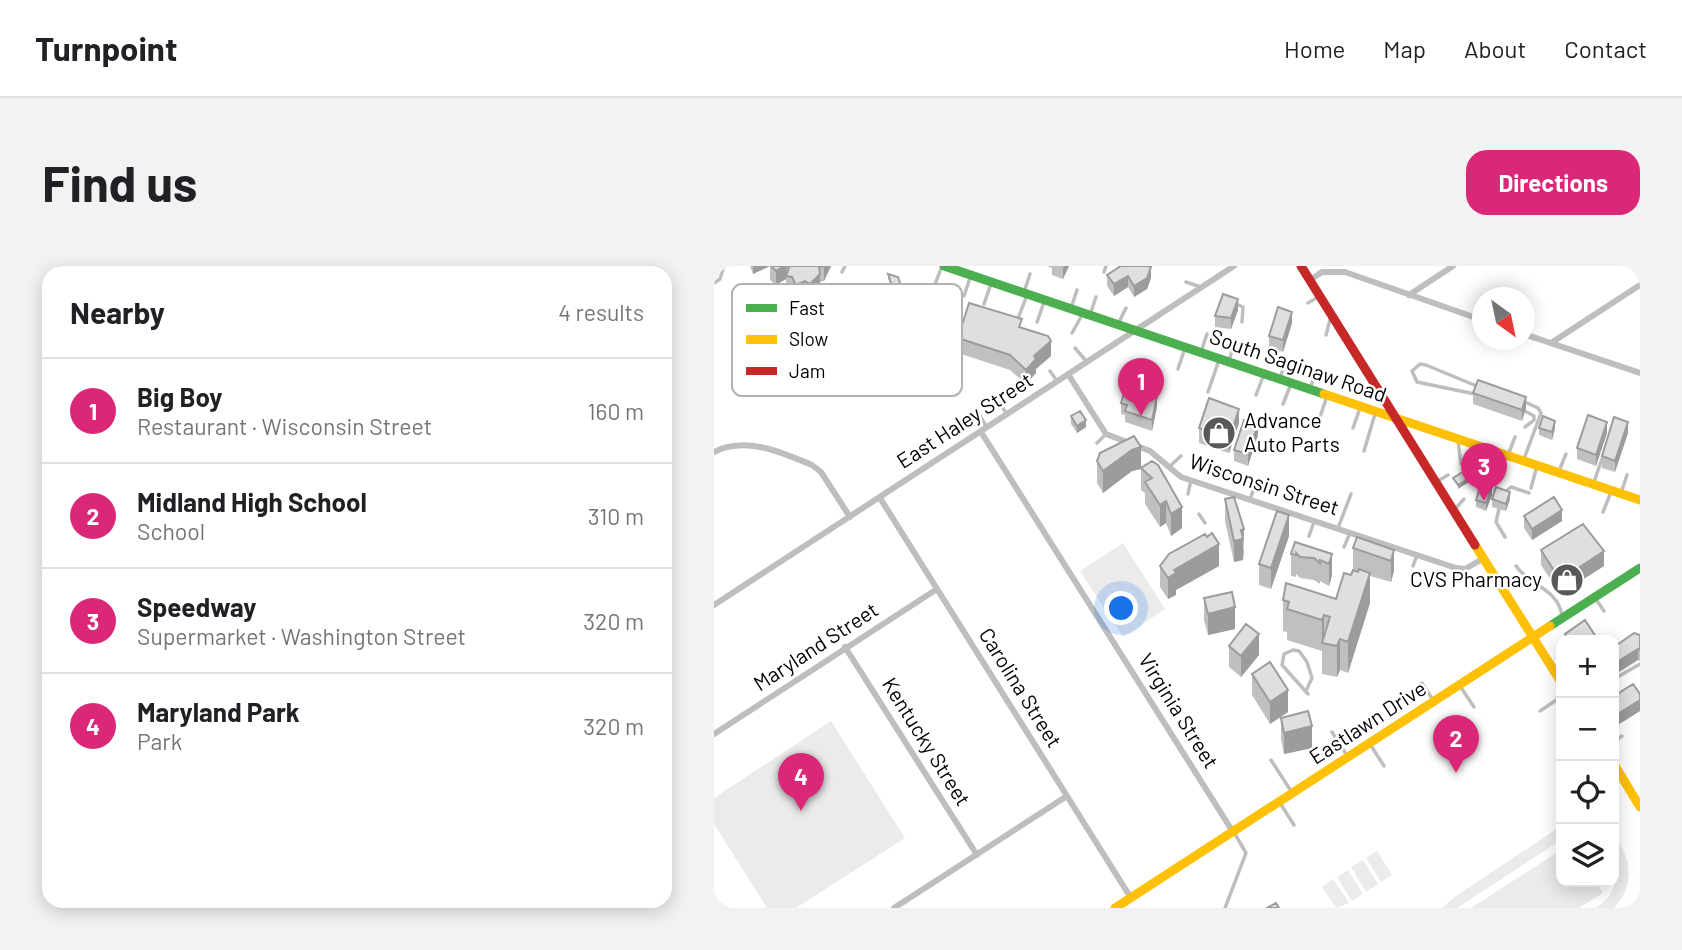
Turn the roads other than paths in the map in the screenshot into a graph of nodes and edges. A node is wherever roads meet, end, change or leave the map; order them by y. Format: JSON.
{"nodes":[{"id":1,"x":724,"y":266,"type":"edge"},
{"id":2,"x":845,"y":266,"type":"edge"},
{"id":3,"x":943,"y":266,"type":"edge"},
{"id":4,"x":1106,"y":266,"type":"edge"},
{"id":5,"x":1234,"y":266,"type":"edge"},
{"id":6,"x":1301,"y":266,"type":"edge"},
{"id":7,"x":1453,"y":266,"type":"edge"},
{"id":8,"x":842,"y":272,"type":"dead end"},
{"id":9,"x":1104,"y":272,"type":"dead end"},
{"id":10,"x":1030,"y":274,"type":"dead end"},
{"id":11,"x":971,"y":275,"type":"junction"},
{"id":12,"x":1310,"y":280,"type":"junction"},
{"id":13,"x":992,"y":282,"type":"junction"},
{"id":14,"x":1186,"y":282,"type":"dead end"},
{"id":15,"x":714,"y":283,"type":"edge"},
{"id":16,"x":935,"y":284,"type":"edge"},
{"id":17,"x":1640,"y":285,"type":"edge"},
{"id":18,"x":1201,"y":288,"type":"junction"},
{"id":19,"x":1077,"y":290,"type":"dead end"},
{"id":20,"x":1026,"y":294,"type":"junction"},
{"id":21,"x":1409,"y":295,"type":"junction"},
{"id":22,"x":964,"y":296,"type":"dead end"},
{"id":23,"x":1320,"y":296,"type":"junction"},
{"id":24,"x":1096,"y":297,"type":"dead end"},
{"id":25,"x":1045,"y":300,"type":"junction"},
{"id":26,"x":1227,"y":300,"type":"edge"},
{"id":27,"x":984,"y":303,"type":"dead end"},
{"id":28,"x":1308,"y":303,"type":"dead end"},
{"id":29,"x":1126,"y":307,"type":"dead end"},
{"id":30,"x":1070,"y":309,"type":"junction"},
{"id":31,"x":1087,"y":314,"type":"junction"},
{"id":32,"x":1332,"y":315,"type":"junction"},
{"id":33,"x":1019,"y":316,"type":"edge"},
{"id":34,"x":1472,"y":317,"type":"edge"},
{"id":35,"x":1037,"y":321,"type":"dead end"},
{"id":36,"x":1242,"y":322,"type":"dead end"},
{"id":37,"x":1118,"y":324,"type":"junction"},
{"id":38,"x":1136,"y":329,"type":"junction"},
{"id":39,"x":1072,"y":333,"type":"dead end"},
{"id":40,"x":1207,"y":334,"type":"dead end"},
{"id":41,"x":1326,"y":335,"type":"dead end"},
{"id":42,"x":1535,"y":338,"type":"edge"},
{"id":43,"x":1235,"y":341,"type":"dead end"},
{"id":44,"x":1551,"y":343,"type":"junction"},
{"id":45,"x":1186,"y":346,"type":"junction"},
{"id":46,"x":1075,"y":348,"type":"dead end"},
{"id":47,"x":1201,"y":352,"type":"junction"},
{"id":48,"x":1224,"y":359,"type":"junction"},
{"id":49,"x":1286,"y":361,"type":"dead end"},
{"id":50,"x":1087,"y":362,"type":"junction"},
{"id":51,"x":1178,"y":369,"type":"dead end"},
{"id":52,"x":1050,"y":371,"type":"dead end"},
{"id":53,"x":1265,"y":372,"type":"junction"},
{"id":54,"x":1316,"y":372,"type":"dead end"},
{"id":55,"x":1640,"y":373,"type":"edge"},
{"id":56,"x":1068,"y":374,"type":"junction"},
{"id":57,"x":1280,"y":378,"type":"junction"},
{"id":58,"x":1057,"y":382,"type":"junction"},
{"id":59,"x":1292,"y":382,"type":"junction"},
{"id":60,"x":1310,"y":388,"type":"junction"},
{"id":61,"x":1488,"y":390,"type":"edge"},
{"id":62,"x":1208,"y":392,"type":"dead end"},
{"id":63,"x":1328,"y":394,"type":"junction"},
{"id":64,"x":1256,"y":395,"type":"dead end"},
{"id":65,"x":1477,"y":395,"type":"edge"},
{"id":66,"x":1511,"y":397,"type":"edge"},
{"id":67,"x":999,"y":403,"type":"dead end"},
{"id":68,"x":1283,"y":404,"type":"dead end"},
{"id":69,"x":1361,"y":406,"type":"junction"},
{"id":70,"x":1525,"y":411,"type":"edge"},
{"id":71,"x":1376,"y":412,"type":"junction"},
{"id":72,"x":1007,"y":414,"type":"junction"},
{"id":73,"x":980,"y":416,"type":"dead end"},
{"id":74,"x":1320,"y":417,"type":"dead end"},
{"id":75,"x":1396,"y":419,"type":"junction"},
{"id":76,"x":1525,"y":427,"type":"dead end"},
{"id":77,"x":1353,"y":428,"type":"dead end"},
{"id":78,"x":984,"y":429,"type":"junction"},
{"id":79,"x":1106,"y":434,"type":"junction"},
{"id":80,"x":1516,"y":437,"type":"dead end"},
{"id":81,"x":1458,"y":439,"type":"junction"},
{"id":82,"x":1097,"y":443,"type":"dead end"},
{"id":83,"x":1364,"y":451,"type":"dead end"},
{"id":84,"x":714,"y":453,"type":"edge"},
{"id":85,"x":1566,"y":454,"type":"dead end"},
{"id":86,"x":1603,"y":454,"type":"edge"},
{"id":87,"x":1506,"y":455,"type":"junction"},
{"id":88,"x":1181,"y":456,"type":"dead end"},
{"id":89,"x":1524,"y":461,"type":"junction"},
{"id":90,"x":1461,"y":464,"type":"dead end"},
{"id":91,"x":1538,"y":466,"type":"junction"},
{"id":92,"x":1169,"y":467,"type":"junction"},
{"id":93,"x":1487,"y":473,"type":"dead end"},
{"id":94,"x":1558,"y":473,"type":"junction"},
{"id":95,"x":1448,"y":475,"type":"dead end"},
{"id":96,"x":1627,"y":475,"type":"dead end"},
{"id":97,"x":1191,"y":480,"type":"junction"},
{"id":98,"x":1436,"y":483,"type":"junction"},
{"id":99,"x":1593,"y":484,"type":"junction"},
{"id":100,"x":1255,"y":486,"type":"dead end"},
{"id":101,"x":1616,"y":492,"type":"junction"},
{"id":102,"x":1188,"y":494,"type":"dead end"},
{"id":103,"x":1351,"y":494,"type":"dead end"},
{"id":104,"x":1503,"y":497,"type":"edge"},
{"id":105,"x":880,"y":498,"type":"junction"},
{"id":106,"x":1250,"y":499,"type":"junction"},
{"id":107,"x":1464,"y":499,"type":"dead end"},
{"id":108,"x":1640,"y":500,"type":"edge"},
{"id":109,"x":1499,"y":509,"type":"edge"},
{"id":110,"x":1454,"y":510,"type":"junction"},
{"id":111,"x":1603,"y":512,"type":"dead end"},
{"id":112,"x":1199,"y":514,"type":"dead end"},
{"id":113,"x":850,"y":517,"type":"junction"},
{"id":114,"x":1315,"y":520,"type":"junction"},
{"id":115,"x":1205,"y":523,"type":"dead end"},
{"id":116,"x":1338,"y":528,"type":"junction"},
{"id":117,"x":1350,"y":532,"type":"junction"},
{"id":118,"x":1309,"y":536,"type":"dead end"},
{"id":119,"x":1505,"y":537,"type":"dead end"},
{"id":120,"x":1344,"y":548,"type":"dead end"},
{"id":121,"x":1417,"y":555,"type":"junction"},
{"id":122,"x":1484,"y":558,"type":"junction"},
{"id":123,"x":1413,"y":566,"type":"dead end"},
{"id":124,"x":1516,"y":566,"type":"dead end"},
{"id":125,"x":1640,"y":568,"type":"edge"},
{"id":126,"x":937,"y":589,"type":"junction"},
{"id":127,"x":1595,"y":597,"type":"junction"},
{"id":128,"x":714,"y":605,"type":"edge"},
{"id":129,"x":1604,"y":611,"type":"dead end"},
{"id":130,"x":1563,"y":618,"type":"junction"},
{"id":131,"x":1533,"y":637,"type":"junction"},
{"id":132,"x":845,"y":648,"type":"junction"},
{"id":133,"x":1279,"y":650,"type":"dead end"},
{"id":134,"x":1284,"y":654,"type":"junction"},
{"id":135,"x":1640,"y":664,"type":"edge"},
{"id":136,"x":1556,"y":674,"type":"edge"},
{"id":137,"x":1619,"y":676,"type":"edge"},
{"id":138,"x":1422,"y":683,"type":"dead end"},
{"id":139,"x":1459,"y":685,"type":"junction"},
{"id":140,"x":1560,"y":698,"type":"edge"},
{"id":141,"x":1434,"y":702,"type":"junction"},
{"id":142,"x":1475,"y":707,"type":"dead end"},
{"id":143,"x":1540,"y":711,"type":"dead end"},
{"id":144,"x":1332,"y":732,"type":"dead end"},
{"id":145,"x":714,"y":734,"type":"edge"},
{"id":146,"x":1622,"y":737,"type":"dead end"},
{"id":147,"x":1619,"y":738,"type":"edge"},
{"id":148,"x":1369,"y":744,"type":"junction"},
{"id":149,"x":1348,"y":757,"type":"junction"},
{"id":150,"x":1271,"y":760,"type":"dead end"},
{"id":151,"x":1384,"y":766,"type":"dead end"},
{"id":152,"x":1619,"y":773,"type":"edge"},
{"id":153,"x":1293,"y":793,"type":"junction"},
{"id":154,"x":1068,"y":796,"type":"junction"},
{"id":155,"x":1279,"y":802,"type":"junction"},
{"id":156,"x":1640,"y":807,"type":"edge"},
{"id":157,"x":1294,"y":825,"type":"dead end"},
{"id":158,"x":1233,"y":832,"type":"junction"},
{"id":159,"x":976,"y":855,"type":"junction"},
{"id":160,"x":1131,"y":898,"type":"junction"},
{"id":161,"x":894,"y":908,"type":"edge"},
{"id":162,"x":1115,"y":908,"type":"edge"},
{"id":163,"x":1225,"y":908,"type":"edge"}],
"edges":[{"from":1,"to":15,"type":"lane"},
{"from":2,"to":8,"type":"lane"},
{"from":3,"to":11,"type":"street","name":"South Saginaw Road"},
{"from":3,"to":16,"type":"lane"},
{"from":4,"to":9,"type":"lane"},
{"from":5,"to":18,"type":"street","name":"East Haley Street"},
{"from":6,"to":12,"type":"street"},
{"from":7,"to":21,"type":"street"},
{"from":10,"to":20,"type":"lane"},
{"from":11,"to":13,"type":"street","name":"South Saginaw Road"},
{"from":11,"to":22,"type":"lane"},
{"from":12,"to":21,"type":"street"},
{"from":12,"to":23,"type":"street"},
{"from":13,"to":20,"type":"street","name":"South Saginaw Road"},
{"from":13,"to":27,"type":"lane"},
{"from":14,"to":18,"type":"lane"},
{"from":17,"to":44,"type":"street"},
{"from":18,"to":38,"type":"street","name":"East Haley Street"},
{"from":19,"to":30,"type":"lane"},
{"from":20,"to":25,"type":"street","name":"South Saginaw Road"},
{"from":20,"to":33,"type":"lane"},
{"from":21,"to":34,"type":"street"},
{"from":23,"to":28,"type":"lane"},
{"from":23,"to":32,"type":"street"},
{"from":24,"to":31,"type":"lane"},
{"from":25,"to":30,"type":"street","name":"South Saginaw Road"},
{"from":25,"to":35,"type":"lane"},
{"from":26,"to":36,"type":"lane"},
{"from":29,"to":37,"type":"lane"},
{"from":30,"to":31,"type":"street","name":"South Saginaw Road"},
{"from":31,"to":37,"type":"street","name":"South Saginaw Road"},
{"from":31,"to":39,"type":"lane"},
{"from":32,"to":41,"type":"lane"},
{"from":32,"to":75,"type":"street"},
{"from":37,"to":38,"type":"street","name":"South Saginaw Road"},
{"from":38,"to":45,"type":"street","name":"South Saginaw Road"},
{"from":38,"to":50,"type":"street","name":"East Haley Street"},
{"from":40,"to":47,"type":"lane"},
{"from":42,"to":44,"type":"street"},
{"from":43,"to":48,"type":"lane"},
{"from":44,"to":55,"type":"street"},
{"from":45,"to":47,"type":"street","name":"South Saginaw Road"},
{"from":45,"to":51,"type":"lane"},
{"from":46,"to":50,"type":"lane"},
{"from":47,"to":48,"type":"street","name":"South Saginaw Road"},
{"from":48,"to":53,"type":"street","name":"South Saginaw Road"},
{"from":48,"to":62,"type":"lane"},
{"from":49,"to":57,"type":"lane"},
{"from":50,"to":56,"type":"street","name":"East Haley Street"},
{"from":52,"to":58,"type":"lane"},
{"from":53,"to":57,"type":"street","name":"South Saginaw Road"},
{"from":53,"to":64,"type":"lane"},
{"from":54,"to":60,"type":"lane"},
{"from":56,"to":58,"type":"street","name":"East Haley Street"},
{"from":56,"to":79,"type":"street"},
{"from":57,"to":59,"type":"street","name":"South Saginaw Road"},
{"from":58,"to":72,"type":"street","name":"East Haley Street"},
{"from":59,"to":60,"type":"street","name":"South Saginaw Road"},
{"from":59,"to":68,"type":"lane"},
{"from":60,"to":63,"type":"street","name":"South Saginaw Road"},
{"from":61,"to":65,"type":"lane"},
{"from":63,"to":69,"type":"street","name":"South Saginaw Road"},
{"from":63,"to":74,"type":"lane"},
{"from":66,"to":89,"type":"lane"},
{"from":67,"to":72,"type":"lane"},
{"from":69,"to":71,"type":"street","name":"South Saginaw Road"},
{"from":69,"to":77,"type":"lane"},
{"from":70,"to":76,"type":"lane"},
{"from":71,"to":75,"type":"street","name":"South Saginaw Road"},
{"from":71,"to":83,"type":"lane"},
{"from":72,"to":78,"type":"street","name":"East Haley Street"},
{"from":73,"to":78,"type":"lane"},
{"from":75,"to":81,"type":"street","name":"South Saginaw Road"},
{"from":75,"to":98,"type":"street"},
{"from":78,"to":105,"type":"street","name":"East Haley Street"},
{"from":78,"to":158,"type":"street","name":"Virginia Street"},
{"from":79,"to":82,"type":"lane"},
{"from":79,"to":92,"type":"street","name":"Wisconsin Street"},
{"from":80,"to":87,"type":"lane"},
{"from":81,"to":87,"type":"street","name":"South Saginaw Road"},
{"from":81,"to":90,"type":"lane"},
{"from":84,"to":113,"type":"street"},
{"from":85,"to":94,"type":"lane"},
{"from":86,"to":99,"type":"lane"},
{"from":87,"to":89,"type":"street","name":"South Saginaw Road"},
{"from":87,"to":93,"type":"lane"},
{"from":88,"to":92,"type":"lane"},
{"from":89,"to":91,"type":"street","name":"South Saginaw Road"},
{"from":91,"to":94,"type":"street","name":"South Saginaw Road"},
{"from":91,"to":104,"type":"lane"},
{"from":92,"to":97,"type":"street","name":"Wisconsin Street"},
{"from":94,"to":99,"type":"street","name":"South Saginaw Road"},
{"from":95,"to":98,"type":"lane"},
{"from":96,"to":101,"type":"lane"},
{"from":97,"to":102,"type":"lane"},
{"from":97,"to":106,"type":"street","name":"Wisconsin Street"},
{"from":98,"to":110,"type":"street"},
{"from":99,"to":101,"type":"street","name":"South Saginaw Road"},
{"from":100,"to":106,"type":"lane"},
{"from":101,"to":108,"type":"street","name":"South Saginaw Road"},
{"from":101,"to":111,"type":"lane"},
{"from":103,"to":116,"type":"lane"},
{"from":105,"to":113,"type":"street","name":"East Haley Street"},
{"from":105,"to":126,"type":"street","name":"Carolina Street"},
{"from":106,"to":114,"type":"street","name":"Wisconsin Street"},
{"from":107,"to":110,"type":"lane"},
{"from":109,"to":119,"type":"lane"},
{"from":110,"to":122,"type":"street"},
{"from":112,"to":115,"type":"lane"},
{"from":113,"to":128,"type":"street","name":"East Haley Street"},
{"from":114,"to":116,"type":"street","name":"Wisconsin Street"},
{"from":114,"to":118,"type":"lane"},
{"from":116,"to":117,"type":"street","name":"Wisconsin Street"},
{"from":117,"to":120,"type":"lane"},
{"from":117,"to":121,"type":"street","name":"Wisconsin Street"},
{"from":121,"to":122,"type":"street","name":"Wisconsin Street"},
{"from":121,"to":123,"type":"lane"},
{"from":122,"to":131,"type":"street"},
{"from":124,"to":130,"type":"lane"},
{"from":125,"to":127,"type":"street","name":"Eastlawn Drive"},
{"from":126,"to":132,"type":"street","name":"Maryland Street"},
{"from":126,"to":154,"type":"street","name":"Carolina Street"},
{"from":127,"to":129,"type":"lane"},
{"from":127,"to":130,"type":"street","name":"Eastlawn Drive"},
{"from":130,"to":131,"type":"street","name":"Eastlawn Drive"},
{"from":131,"to":136,"type":"street"},
{"from":131,"to":139,"type":"street","name":"Eastlawn Drive"},
{"from":132,"to":145,"type":"street","name":"Maryland Street"},
{"from":132,"to":159,"type":"street","name":"Kentucky Street"},
{"from":133,"to":134,"type":"lane"},
{"from":134,"to":134,"type":"lane"},
{"from":135,"to":137,"type":"lane"},
{"from":138,"to":141,"type":"lane"},
{"from":139,"to":141,"type":"street","name":"Eastlawn Drive"},
{"from":139,"to":142,"type":"lane"},
{"from":140,"to":143,"type":"lane"},
{"from":141,"to":148,"type":"street","name":"Eastlawn Drive"},
{"from":144,"to":149,"type":"lane"},
{"from":146,"to":147,"type":"lane"},
{"from":148,"to":149,"type":"street","name":"Eastlawn Drive"},
{"from":148,"to":151,"type":"lane"},
{"from":149,"to":153,"type":"street","name":"Eastlawn Drive"},
{"from":150,"to":153,"type":"lane"},
{"from":152,"to":156,"type":"street"},
{"from":153,"to":155,"type":"street","name":"Eastlawn Drive"},
{"from":154,"to":159,"type":"street"},
{"from":154,"to":160,"type":"street","name":"Carolina Street"},
{"from":155,"to":157,"type":"lane"},
{"from":155,"to":158,"type":"street","name":"Eastlawn Drive"},
{"from":158,"to":160,"type":"street","name":"Eastlawn Drive"},
{"from":158,"to":163,"type":"lane"},
{"from":159,"to":161,"type":"street"},
{"from":160,"to":162,"type":"street","name":"Eastlawn Drive"}]}
